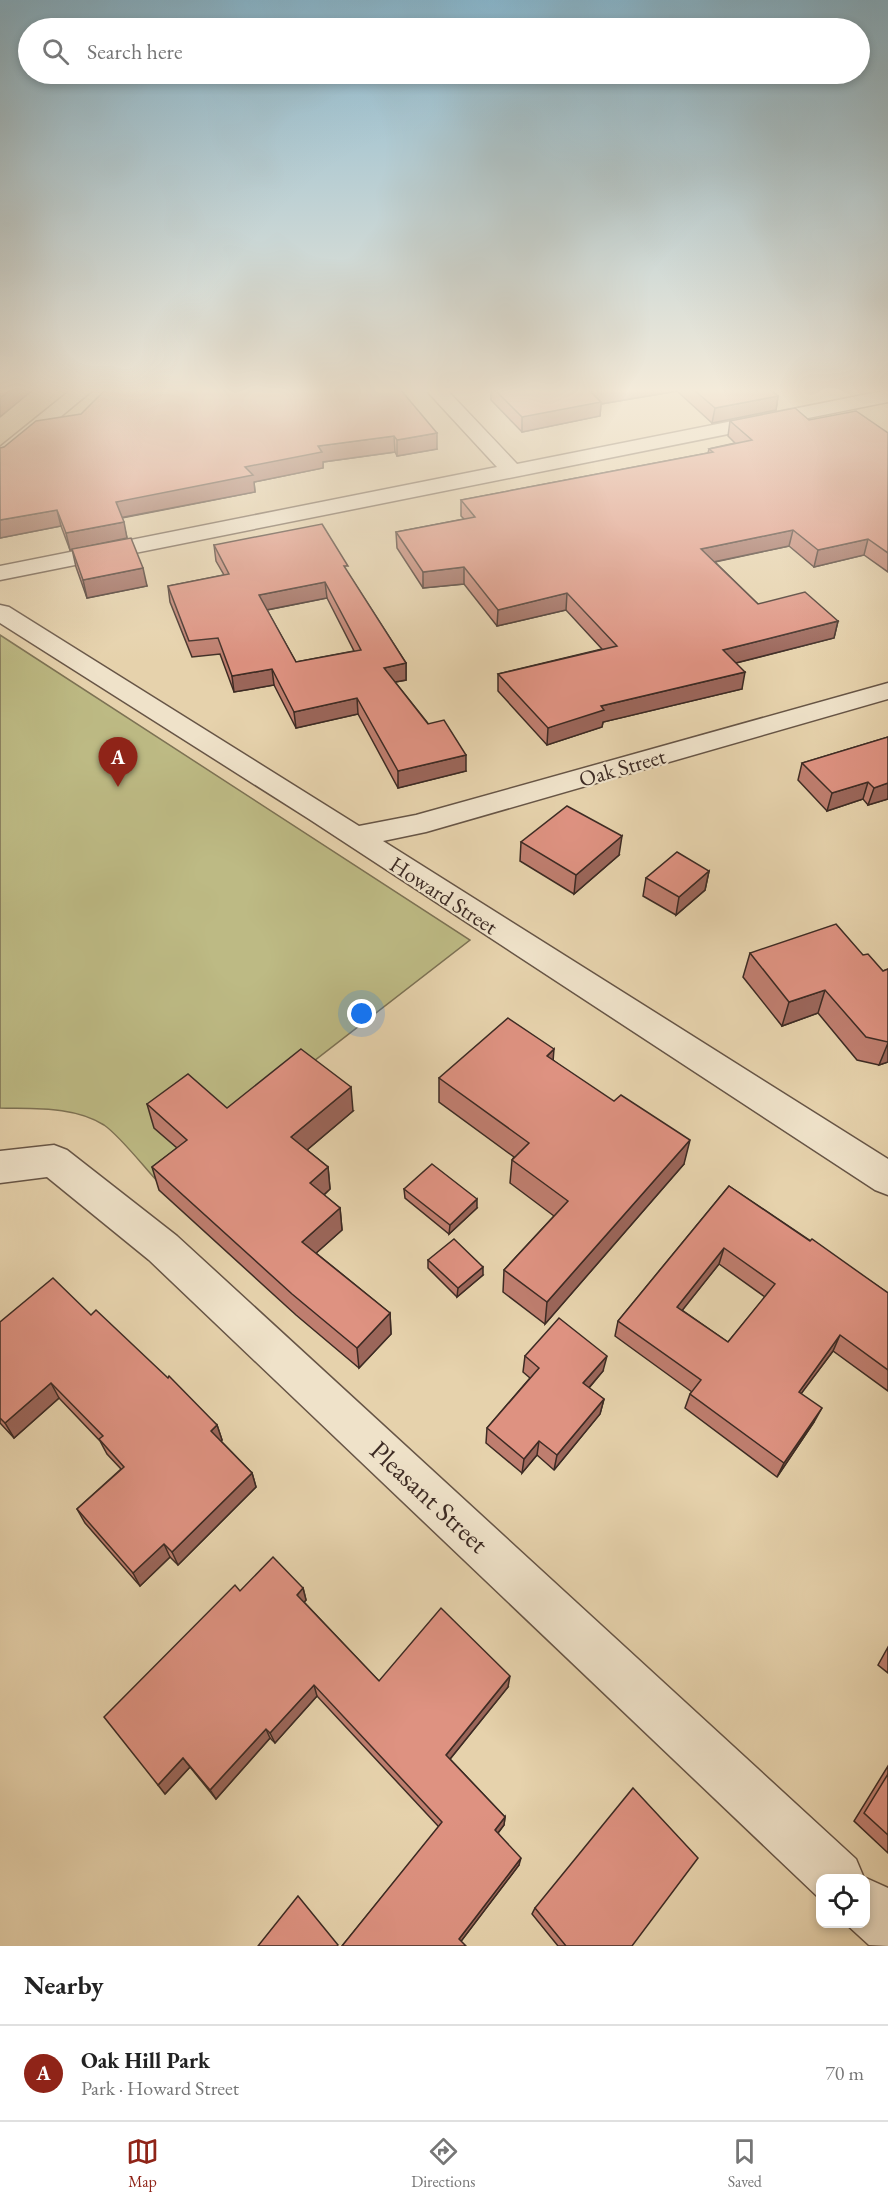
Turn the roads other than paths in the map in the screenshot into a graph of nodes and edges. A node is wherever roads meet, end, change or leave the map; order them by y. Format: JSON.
{"nodes":[{"id":1,"x":462,"y":480,"type":"edge"},
{"id":2,"x":0,"y":573,"type":"edge"},
{"id":3,"x":0,"y":612,"type":"edge"},
{"id":4,"x":888,"y":691,"type":"edge"},
{"id":5,"x":354,"y":837,"type":"junction"},
{"id":6,"x":0,"y":1167,"type":"edge"},
{"id":7,"x":888,"y":1179,"type":"edge"},
{"id":8,"x":833,"y":1874,"type":"edge"},
{"id":9,"x":870,"y":1909,"type":"edge"},
{"id":10,"x":888,"y":1926,"type":"edge"}],
"edges":[{"from":1,"to":2,"type":"street"},
{"from":3,"to":5,"type":"street","name":"Howard Street"},
{"from":4,"to":5,"type":"street","name":"Oak Street"},
{"from":5,"to":7,"type":"street","name":"Howard Street"},
{"from":6,"to":8,"type":"street","name":"Pleasant Street"},
{"from":9,"to":10,"type":"street"}]}
